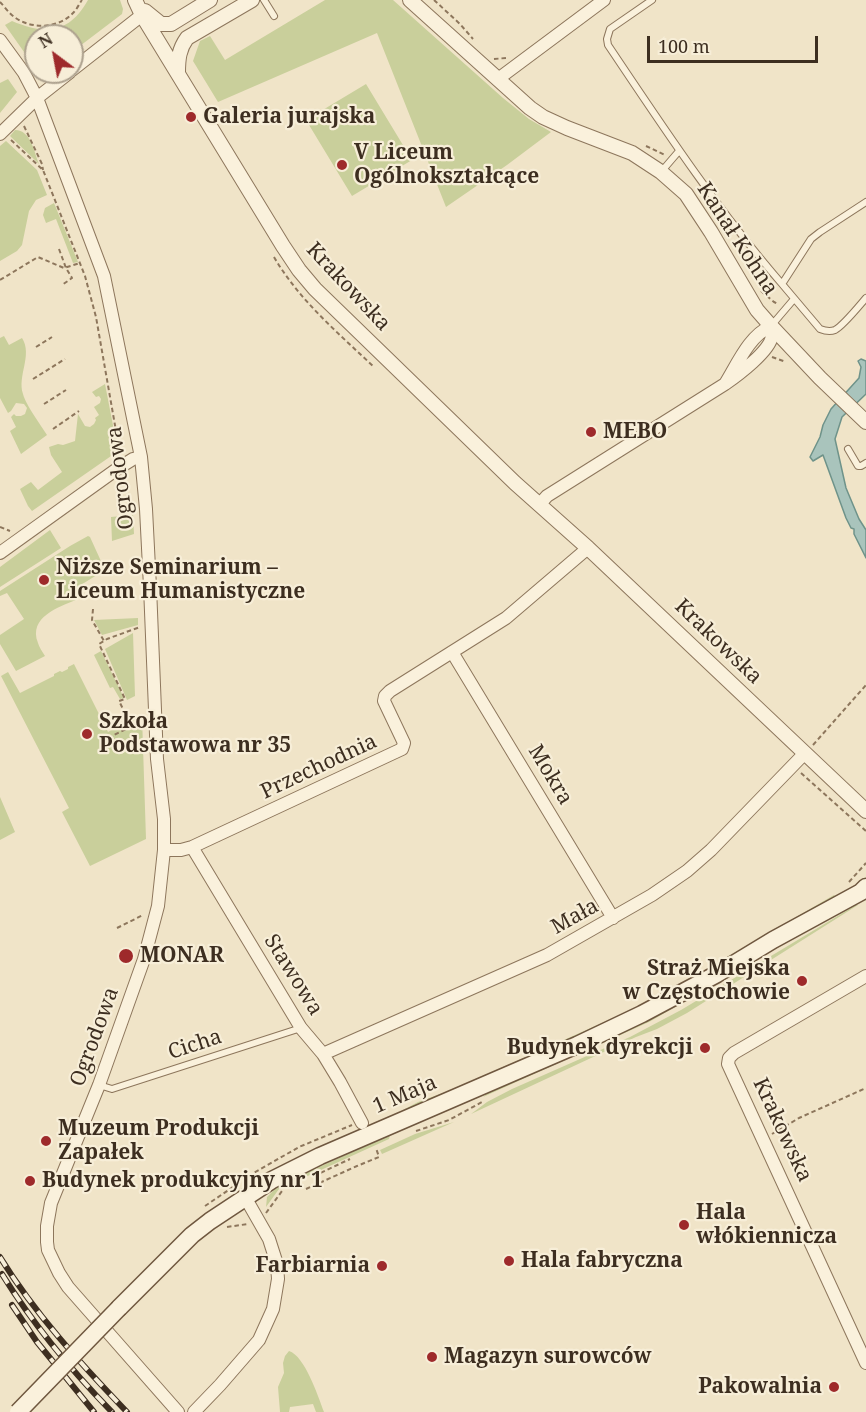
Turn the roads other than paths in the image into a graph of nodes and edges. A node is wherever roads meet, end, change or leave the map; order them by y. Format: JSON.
{"nodes":[{"id":1,"x":136,"y":0,"type":"edge"},
{"id":2,"x":210,"y":0,"type":"edge"},
{"id":3,"x":252,"y":0,"type":"edge"},
{"id":4,"x":264,"y":0,"type":"edge"},
{"id":5,"x":410,"y":0,"type":"edge"},
{"id":6,"x":604,"y":0,"type":"edge"},
{"id":7,"x":652,"y":0,"type":"edge"},
{"id":8,"x":142,"y":15,"type":"junction"},
{"id":9,"x":274,"y":16,"type":"dead end"},
{"id":10,"x":0,"y":40,"type":"edge"},
{"id":11,"x":84,"y":61,"type":"edge"},
{"id":12,"x":178,"y":73,"type":"junction"},
{"id":13,"x":498,"y":79,"type":"junction"},
{"id":14,"x":55,"y":84,"type":"edge"},
{"id":15,"x":37,"y":98,"type":"junction"},
{"id":16,"x":3,"y":135,"type":"edge"},
{"id":17,"x":679,"y":150,"type":"junction"},
{"id":18,"x":661,"y":172,"type":"junction"},
{"id":19,"x":866,"y":202,"type":"edge"},
{"id":20,"x":782,"y":284,"type":"junction"},
{"id":21,"x":866,"y":298,"type":"edge"},
{"id":22,"x":794,"y":299,"type":"junction"},
{"id":23,"x":771,"y":326,"type":"junction"},
{"id":24,"x":725,"y":384,"type":"junction"},
{"id":25,"x":866,"y":422,"type":"edge"},
{"id":26,"x":848,"y":449,"type":"dead end"},
{"id":27,"x":141,"y":457,"type":"junction"},
{"id":28,"x":866,"y":463,"type":"edge"},
{"id":29,"x":539,"y":505,"type":"junction"},
{"id":30,"x":588,"y":548,"type":"junction"},
{"id":31,"x":0,"y":553,"type":"edge"},
{"id":32,"x":452,"y":652,"type":"junction"},
{"id":33,"x":805,"y":753,"type":"junction"},
{"id":34,"x":866,"y":811,"type":"edge"},
{"id":35,"x":192,"y":847,"type":"junction"},
{"id":36,"x":164,"y":850,"type":"junction"},
{"id":37,"x":859,"y":889,"type":"edge"},
{"id":38,"x":614,"y":918,"type":"junction"},
{"id":39,"x":866,"y":976,"type":"edge"},
{"id":40,"x":302,"y":1028,"type":"junction"},
{"id":41,"x":323,"y":1054,"type":"junction"},
{"id":42,"x":99,"y":1085,"type":"junction"},
{"id":43,"x":362,"y":1123,"type":"dead end"},
{"id":44,"x":245,"y":1197,"type":"junction"},
{"id":45,"x":866,"y":1364,"type":"edge"},
{"id":46,"x":18,"y":1412,"type":"edge"},
{"id":47,"x":178,"y":1412,"type":"edge"},
{"id":48,"x":194,"y":1412,"type":"edge"}],
"edges":[{"from":1,"to":2,"type":"street"},
{"from":1,"to":8,"type":"street","name":"Krakowska"},
{"from":3,"to":12,"type":"street"},
{"from":4,"to":9,"type":"lane"},
{"from":5,"to":13,"type":"street","name":"Kanał Kohna"},
{"from":6,"to":13,"type":"street"},
{"from":7,"to":17,"type":"lane"},
{"from":8,"to":11,"type":"street"},
{"from":8,"to":12,"type":"street","name":"Krakowska"},
{"from":10,"to":15,"type":"street","name":"Ogrodowa"},
{"from":12,"to":29,"type":"street","name":"Krakowska"},
{"from":13,"to":18,"type":"street","name":"Kanał Kohna"},
{"from":14,"to":15,"type":"street"},
{"from":15,"to":16,"type":"street"},
{"from":15,"to":27,"type":"street","name":"Ogrodowa"},
{"from":17,"to":18,"type":"lane"},
{"from":17,"to":20,"type":"lane"},
{"from":18,"to":23,"type":"street","name":"Kanał Kohna"},
{"from":19,"to":20,"type":"lane"},
{"from":20,"to":22,"type":"lane"},
{"from":21,"to":22,"type":"lane"},
{"from":22,"to":23,"type":"lane"},
{"from":23,"to":24,"type":"street"},
{"from":23,"to":24,"type":"street"},
{"from":23,"to":25,"type":"street","name":"Kanał Kohna"},
{"from":24,"to":29,"type":"street"},
{"from":26,"to":28,"type":"lane"},
{"from":27,"to":31,"type":"street"},
{"from":27,"to":36,"type":"street","name":"Ogrodowa"},
{"from":29,"to":30,"type":"street","name":"Krakowska"},
{"from":30,"to":32,"type":"street","name":"Przechodnia"},
{"from":30,"to":33,"type":"street","name":"Krakowska"},
{"from":32,"to":35,"type":"street","name":"Przechodnia"},
{"from":32,"to":38,"type":"street","name":"Mokra"},
{"from":33,"to":34,"type":"street","name":"Krakowska"},
{"from":33,"to":38,"type":"street","name":"Mała"},
{"from":35,"to":36,"type":"street","name":"Przechodnia"},
{"from":35,"to":40,"type":"street","name":"Stawowa"},
{"from":36,"to":42,"type":"street","name":"Ogrodowa"},
{"from":37,"to":44,"type":"main road","name":"1 Maja"},
{"from":38,"to":41,"type":"street","name":"Mała"},
{"from":39,"to":45,"type":"street","name":"Krakowska"},
{"from":40,"to":41,"type":"street","name":"Stawowa"},
{"from":40,"to":42,"type":"lane","name":"Cicha"},
{"from":41,"to":43,"type":"street","name":"Stawowa"},
{"from":42,"to":47,"type":"street","name":"Ogrodowa"},
{"from":44,"to":46,"type":"main road","name":"1 Maja","bridge":true},
{"from":44,"to":48,"type":"street"}]}
